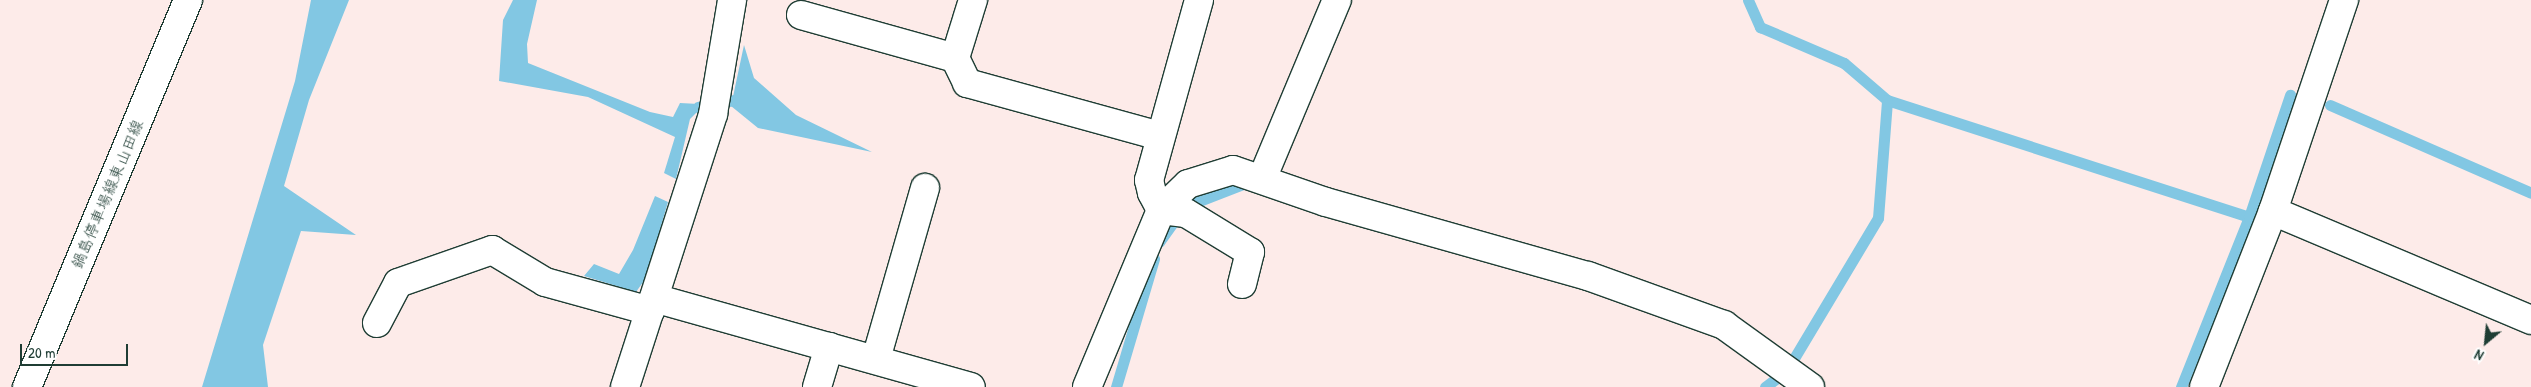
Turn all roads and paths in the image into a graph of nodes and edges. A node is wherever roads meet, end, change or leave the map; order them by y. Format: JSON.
{"nodes":[{"id":1,"x":188,"y":0,"type":"edge"},
{"id":2,"x":732,"y":0,"type":"edge"},
{"id":3,"x":973,"y":0,"type":"edge"},
{"id":4,"x":1199,"y":0,"type":"edge"},
{"id":5,"x":1337,"y":0,"type":"edge"},
{"id":6,"x":2344,"y":0,"type":"edge"},
{"id":7,"x":801,"y":15,"type":"dead end"},
{"id":8,"x":955,"y":58,"type":"junction"},
{"id":9,"x":1160,"y":136,"type":"junction"},
{"id":10,"x":1262,"y":179,"type":"junction"},
{"id":11,"x":925,"y":188,"type":"dead end"},
{"id":12,"x":2273,"y":211,"type":"junction"},
{"id":13,"x":1174,"y":212,"type":"junction"},
{"id":14,"x":1242,"y":284,"type":"dead end"},
{"id":15,"x":652,"y":305,"type":"junction"},
{"id":16,"x":2531,"y":320,"type":"edge"},
{"id":17,"x":377,"y":323,"type":"dead end"},
{"id":18,"x":829,"y":347,"type":"junction"},
{"id":19,"x":876,"y":360,"type":"junction"},
{"id":20,"x":27,"y":387,"type":"edge"},
{"id":21,"x":625,"y":387,"type":"edge"},
{"id":22,"x":817,"y":387,"type":"edge"},
{"id":23,"x":972,"y":387,"type":"edge"},
{"id":24,"x":1087,"y":387,"type":"edge"},
{"id":25,"x":1810,"y":387,"type":"edge"},
{"id":26,"x":2204,"y":387,"type":"edge"}],
"edges":[{"from":1,"to":20,"type":"street","name":"鍋島停車場線東山田線"},
{"from":2,"to":15,"type":"street"},
{"from":3,"to":8,"type":"street"},
{"from":4,"to":9,"type":"street"},
{"from":5,"to":10,"type":"street"},
{"from":6,"to":12,"type":"street"},
{"from":7,"to":8,"type":"street"},
{"from":8,"to":9,"type":"street"},
{"from":9,"to":13,"type":"street"},
{"from":10,"to":13,"type":"street"},
{"from":10,"to":25,"type":"street"},
{"from":11,"to":19,"type":"street"},
{"from":12,"to":16,"type":"street"},
{"from":12,"to":26,"type":"street"},
{"from":13,"to":14,"type":"street"},
{"from":13,"to":24,"type":"street"},
{"from":15,"to":17,"type":"street"},
{"from":15,"to":18,"type":"street"},
{"from":15,"to":21,"type":"street"},
{"from":18,"to":19,"type":"street"},
{"from":18,"to":22,"type":"street"},
{"from":19,"to":23,"type":"street"}]}
